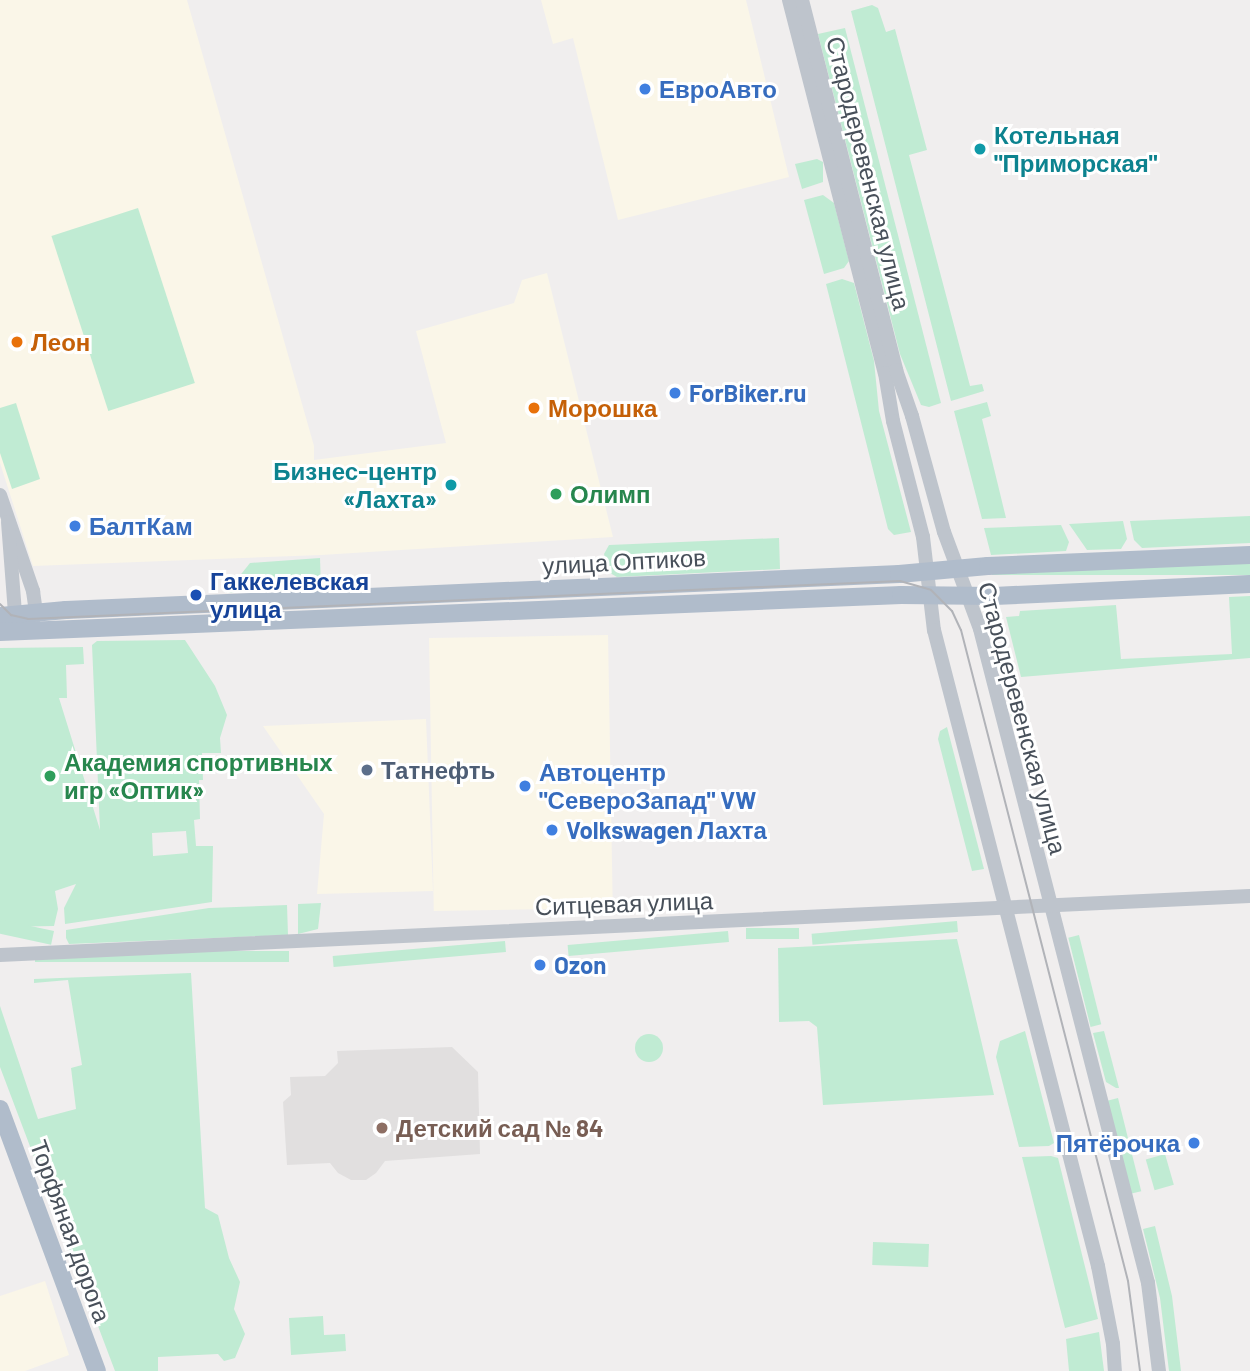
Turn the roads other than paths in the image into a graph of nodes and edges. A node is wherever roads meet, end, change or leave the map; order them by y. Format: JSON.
{"nodes":[{"id":1,"x":789,"y":0,"type":"edge"},
{"id":2,"x":802,"y":0,"type":"edge"},
{"id":3,"x":0,"y":495,"type":"edge"},
{"id":4,"x":8,"y":522,"type":"junction"},
{"id":5,"x":1250,"y":555,"type":"edge"},
{"id":6,"x":957,"y":568,"type":"junction"},
{"id":7,"x":927,"y":571,"type":"junction"},
{"id":8,"x":1250,"y":584,"type":"edge"},
{"id":9,"x":930,"y":595,"type":"junction"},
{"id":10,"x":967,"y":596,"type":"junction"},
{"id":11,"x":36,"y":612,"type":"junction"},
{"id":12,"x":8,"y":615,"type":"edge"},
{"id":13,"x":29,"y":630,"type":"junction"},
{"id":14,"x":0,"y":632,"type":"edge"},
{"id":15,"x":1250,"y":896,"type":"edge"},
{"id":16,"x":1051,"y":906,"type":"junction"},
{"id":17,"x":1006,"y":908,"type":"junction"},
{"id":18,"x":0,"y":955,"type":"edge"},
{"id":19,"x":0,"y":1109,"type":"edge"},
{"id":20,"x":97,"y":1371,"type":"edge"},
{"id":21,"x":1115,"y":1371,"type":"edge"},
{"id":22,"x":1159,"y":1371,"type":"edge"}],
"edges":[{"from":1,"to":7,"type":"street","name":"Стародеревенская улица"},
{"from":2,"to":6,"type":"street","name":"Стародеревенская улица"},
{"from":3,"to":4,"type":"street"},
{"from":4,"to":11,"type":"street"},
{"from":4,"to":12,"type":"street"},
{"from":5,"to":6,"type":"main road","name":"улица Оптиков"},
{"from":6,"to":7,"type":"main road","name":"улица Оптиков"},
{"from":6,"to":10,"type":"street","name":"Стародеревенская улица"},
{"from":7,"to":9,"type":"street","name":"Стародеревенская улица"},
{"from":7,"to":11,"type":"main road","name":"улица Оптиков"},
{"from":8,"to":10,"type":"main road","name":"улица Оптиков"},
{"from":9,"to":10,"type":"main road","name":"улица Оптиков"},
{"from":9,"to":13,"type":"main road","name":"улица Оптиков"},
{"from":9,"to":17,"type":"street","name":"Стародеревенская улица"},
{"from":10,"to":16,"type":"street","name":"Стародеревенская улица"},
{"from":11,"to":12,"type":"main road","name":"улица Оптиков"},
{"from":11,"to":13,"type":"street"},
{"from":12,"to":13,"type":"street"},
{"from":13,"to":14,"type":"main road","name":"улица Оптиков"},
{"from":15,"to":16,"type":"street","name":"Ситцевая улица"},
{"from":16,"to":17,"type":"street","name":"Ситцевая улица"},
{"from":16,"to":22,"type":"street","name":"Стародеревенская улица"},
{"from":17,"to":18,"type":"street","name":"Ситцевая улица"},
{"from":17,"to":21,"type":"street","name":"Стародеревенская улица"},
{"from":19,"to":20,"type":"main road","name":"Торфяная дорога"}]}
